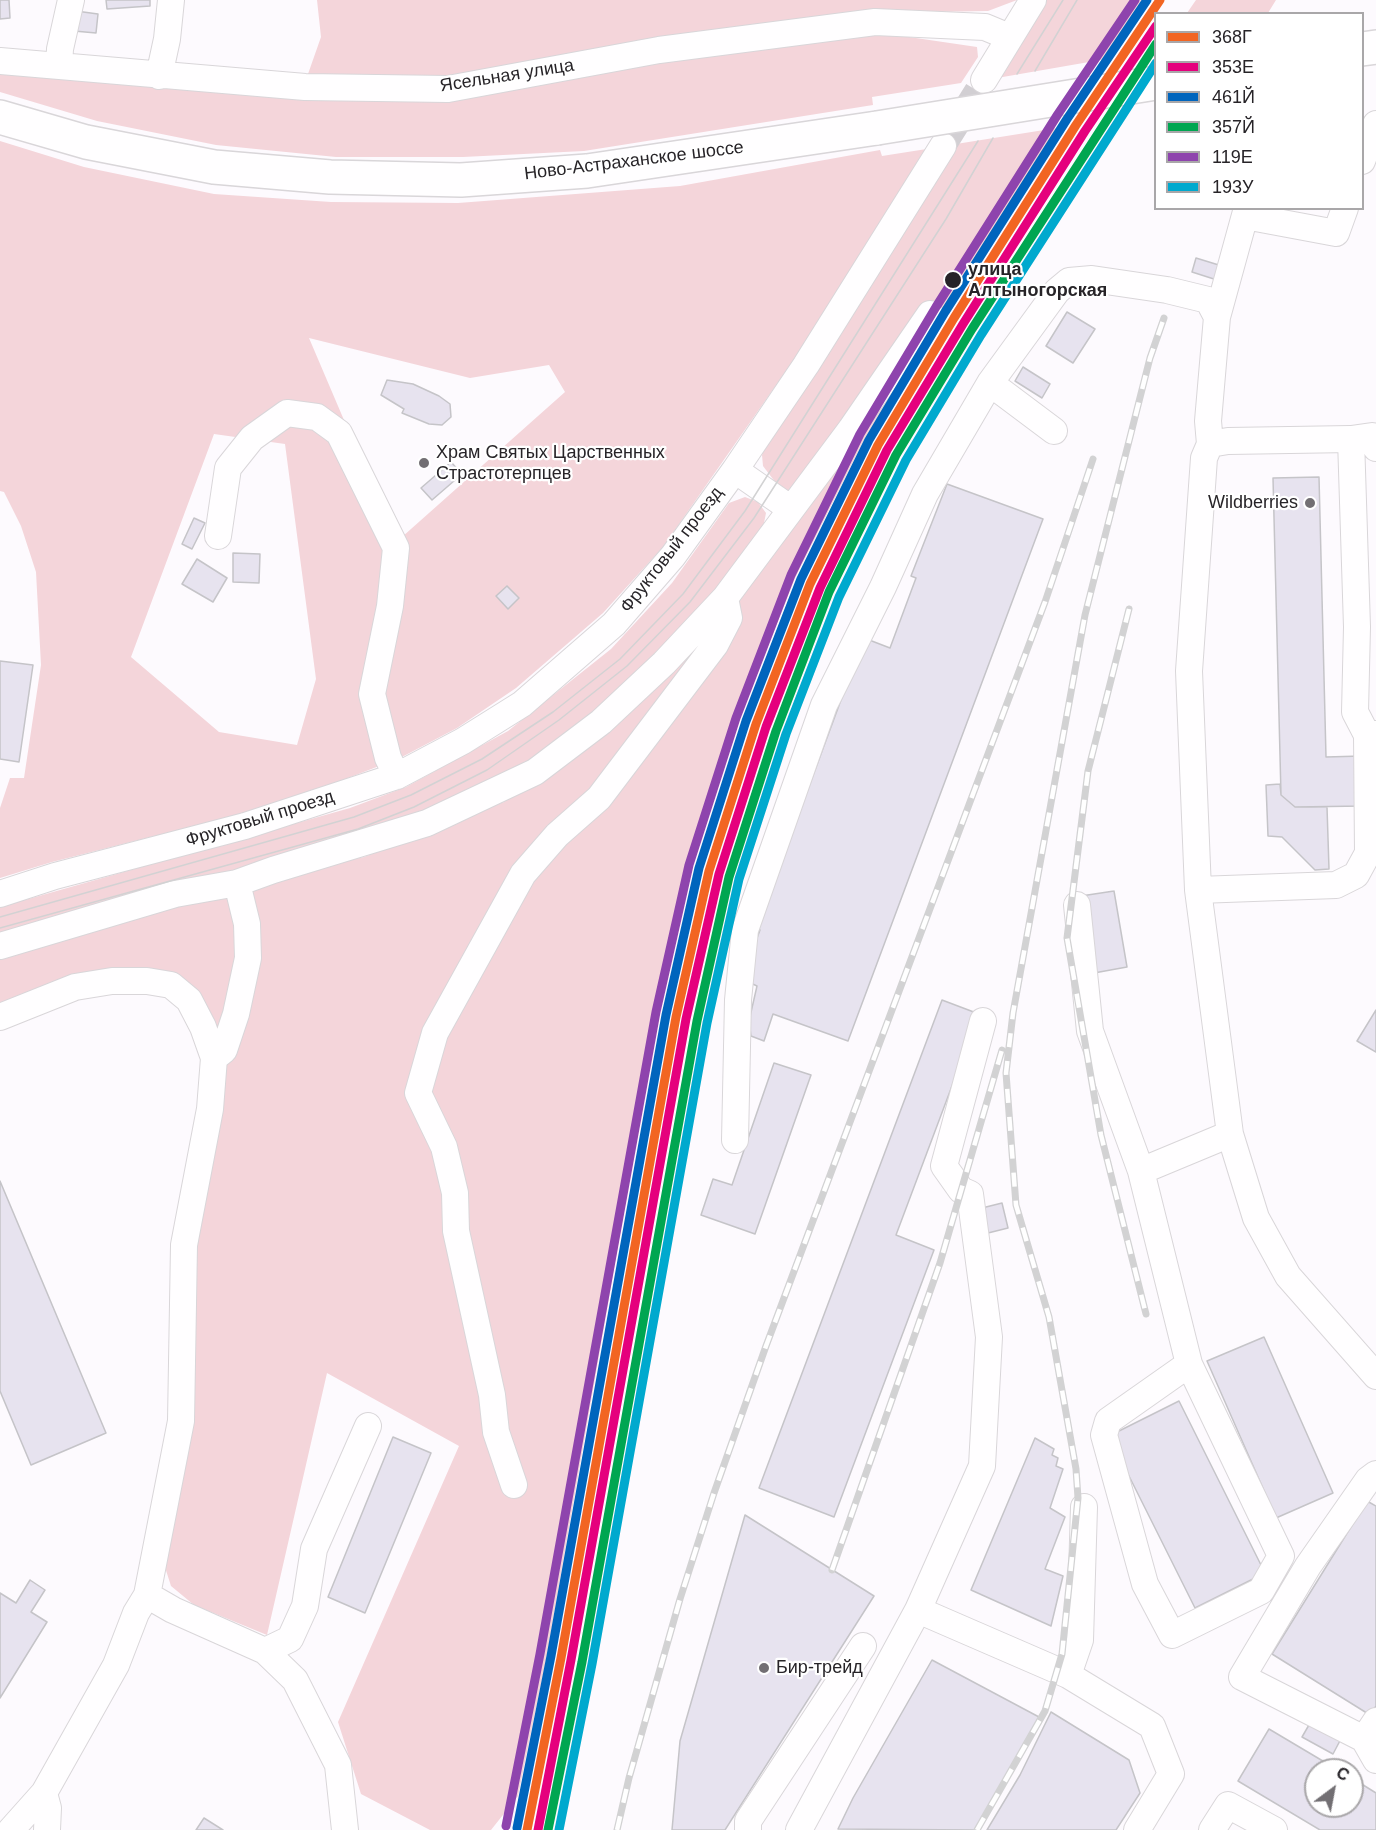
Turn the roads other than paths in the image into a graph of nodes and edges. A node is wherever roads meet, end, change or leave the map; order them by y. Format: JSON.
{"nodes":[{"id":1,"x":71,"y":0,"type":"edge"},
{"id":2,"x":171,"y":0,"type":"edge"},
{"id":3,"x":1033,"y":0,"type":"edge"},
{"id":4,"x":871,"y":11,"type":"edge"},
{"id":5,"x":1009,"y":37,"type":"junction"},
{"id":6,"x":0,"y":61,"type":"edge"},
{"id":7,"x":59,"y":66,"type":"junction"},
{"id":8,"x":159,"y":76,"type":"junction"},
{"id":9,"x":984,"y":80,"type":"tunnel mouth"},
{"id":10,"x":1154,"y":82,"type":"edge"},
{"id":11,"x":0,"y":117,"type":"edge"},
{"id":12,"x":1376,"y":124,"type":"edge"},
{"id":13,"x":943,"y":146,"type":"tunnel mouth"},
{"id":14,"x":1364,"y":156,"type":"edge"},
{"id":15,"x":1344,"y":210,"type":"edge"},
{"id":16,"x":1246,"y":212,"type":"edge"},
{"id":17,"x":930,"y":314,"type":"dead end"},
{"id":18,"x":1217,"y":317,"type":"junction"},
{"id":19,"x":990,"y":383,"type":"junction"},
{"id":20,"x":1054,"y":431,"type":"dead end"},
{"id":21,"x":1369,"y":438,"type":"edge"},
{"id":22,"x":1210,"y":444,"type":"junction"},
{"id":23,"x":735,"y":470,"type":"junction"},
{"id":24,"x":791,"y":509,"type":"junction"},
{"id":25,"x":218,"y":536,"type":"dead end"},
{"id":26,"x":725,"y":598,"type":"junction"},
{"id":27,"x":1367,"y":626,"type":"edge"},
{"id":28,"x":1371,"y":735,"type":"edge"},
{"id":29,"x":397,"y":777,"type":"junction"},
{"id":30,"x":237,"y":884,"type":"junction"},
{"id":31,"x":1198,"y":890,"type":"junction"},
{"id":32,"x":0,"y":894,"type":"edge"},
{"id":33,"x":1077,"y":905,"type":"dead end"},
{"id":34,"x":0,"y":946,"type":"edge"},
{"id":35,"x":0,"y":1017,"type":"edge"},
{"id":36,"x":983,"y":1021,"type":"dead end"},
{"id":37,"x":214,"y":1058,"type":"junction"},
{"id":38,"x":1230,"y":1134,"type":"junction"},
{"id":39,"x":735,"y":1140,"type":"dead end"},
{"id":40,"x":1141,"y":1171,"type":"junction"},
{"id":41,"x":1190,"y":1364,"type":"junction"},
{"id":42,"x":1376,"y":1376,"type":"edge"},
{"id":43,"x":368,"y":1426,"type":"dead end"},
{"id":44,"x":1376,"y":1474,"type":"edge"},
{"id":45,"x":514,"y":1485,"type":"dead end"},
{"id":46,"x":1084,"y":1507,"type":"dead end"},
{"id":47,"x":147,"y":1594,"type":"junction"},
{"id":48,"x":918,"y":1610,"type":"junction"},
{"id":49,"x":863,"y":1646,"type":"dead end"},
{"id":50,"x":265,"y":1651,"type":"junction"},
{"id":51,"x":1068,"y":1675,"type":"junction"},
{"id":52,"x":1372,"y":1740,"type":"edge"},
{"id":53,"x":44,"y":1793,"type":"junction"},
{"id":54,"x":11,"y":1830,"type":"edge"},
{"id":55,"x":47,"y":1830,"type":"edge"},
{"id":56,"x":345,"y":1830,"type":"edge"},
{"id":57,"x":748,"y":1830,"type":"edge"},
{"id":58,"x":799,"y":1830,"type":"edge"},
{"id":59,"x":1137,"y":1830,"type":"edge"},
{"id":60,"x":1212,"y":1830,"type":"edge"},
{"id":61,"x":1274,"y":1830,"type":"edge"}],
"edges":[{"from":1,"to":7,"type":"street"},
{"from":2,"to":8,"type":"street"},
{"from":3,"to":5,"type":"street"},
{"from":4,"to":5,"type":"street","name":"Ясельная улица"},
{"from":4,"to":8,"type":"street","name":"Ясельная улица"},
{"from":5,"to":9,"type":"street"},
{"from":6,"to":7,"type":"street","name":"Ясельная улица"},
{"from":7,"to":8,"type":"street","name":"Ясельная улица"},
{"from":10,"to":11,"type":"main road","name":"Ново-Астраханское шоссе","bridge":true},
{"from":12,"to":14,"type":"street"},
{"from":13,"to":23,"type":"street","name":"Фруктовый проезд"},
{"from":15,"to":16,"type":"street"},
{"from":16,"to":18,"type":"street"},
{"from":17,"to":24,"type":"street"},
{"from":18,"to":19,"type":"street"},
{"from":18,"to":22,"type":"street"},
{"from":19,"to":20,"type":"street"},
{"from":19,"to":39,"type":"street"},
{"from":21,"to":22,"type":"street"},
{"from":21,"to":27,"type":"street"},
{"from":22,"to":31,"type":"street"},
{"from":23,"to":24,"type":"street"},
{"from":23,"to":29,"type":"street","name":"Фруктовый проезд"},
{"from":24,"to":26,"type":"street"},
{"from":25,"to":29,"type":"street"},
{"from":26,"to":30,"type":"street"},
{"from":26,"to":45,"type":"street"},
{"from":27,"to":28,"type":"street"},
{"from":28,"to":31,"type":"street"},
{"from":29,"to":32,"type":"street","name":"Фруктовый проезд"},
{"from":30,"to":34,"type":"street"},
{"from":30,"to":37,"type":"street"},
{"from":31,"to":38,"type":"street"},
{"from":33,"to":40,"type":"street"},
{"from":35,"to":37,"type":"street"},
{"from":36,"to":48,"type":"street"},
{"from":37,"to":47,"type":"street"},
{"from":38,"to":40,"type":"street"},
{"from":38,"to":42,"type":"street"},
{"from":40,"to":41,"type":"street"},
{"from":41,"to":41,"type":"street"},
{"from":43,"to":50,"type":"street"},
{"from":44,"to":52,"type":"street"},
{"from":46,"to":51,"type":"street"},
{"from":47,"to":50,"type":"street"},
{"from":47,"to":53,"type":"street"},
{"from":48,"to":51,"type":"street"},
{"from":48,"to":58,"type":"street"},
{"from":49,"to":57,"type":"street"},
{"from":50,"to":56,"type":"street"},
{"from":51,"to":59,"type":"street"},
{"from":53,"to":54,"type":"street"},
{"from":53,"to":55,"type":"street"},
{"from":60,"to":61,"type":"street"}]}
